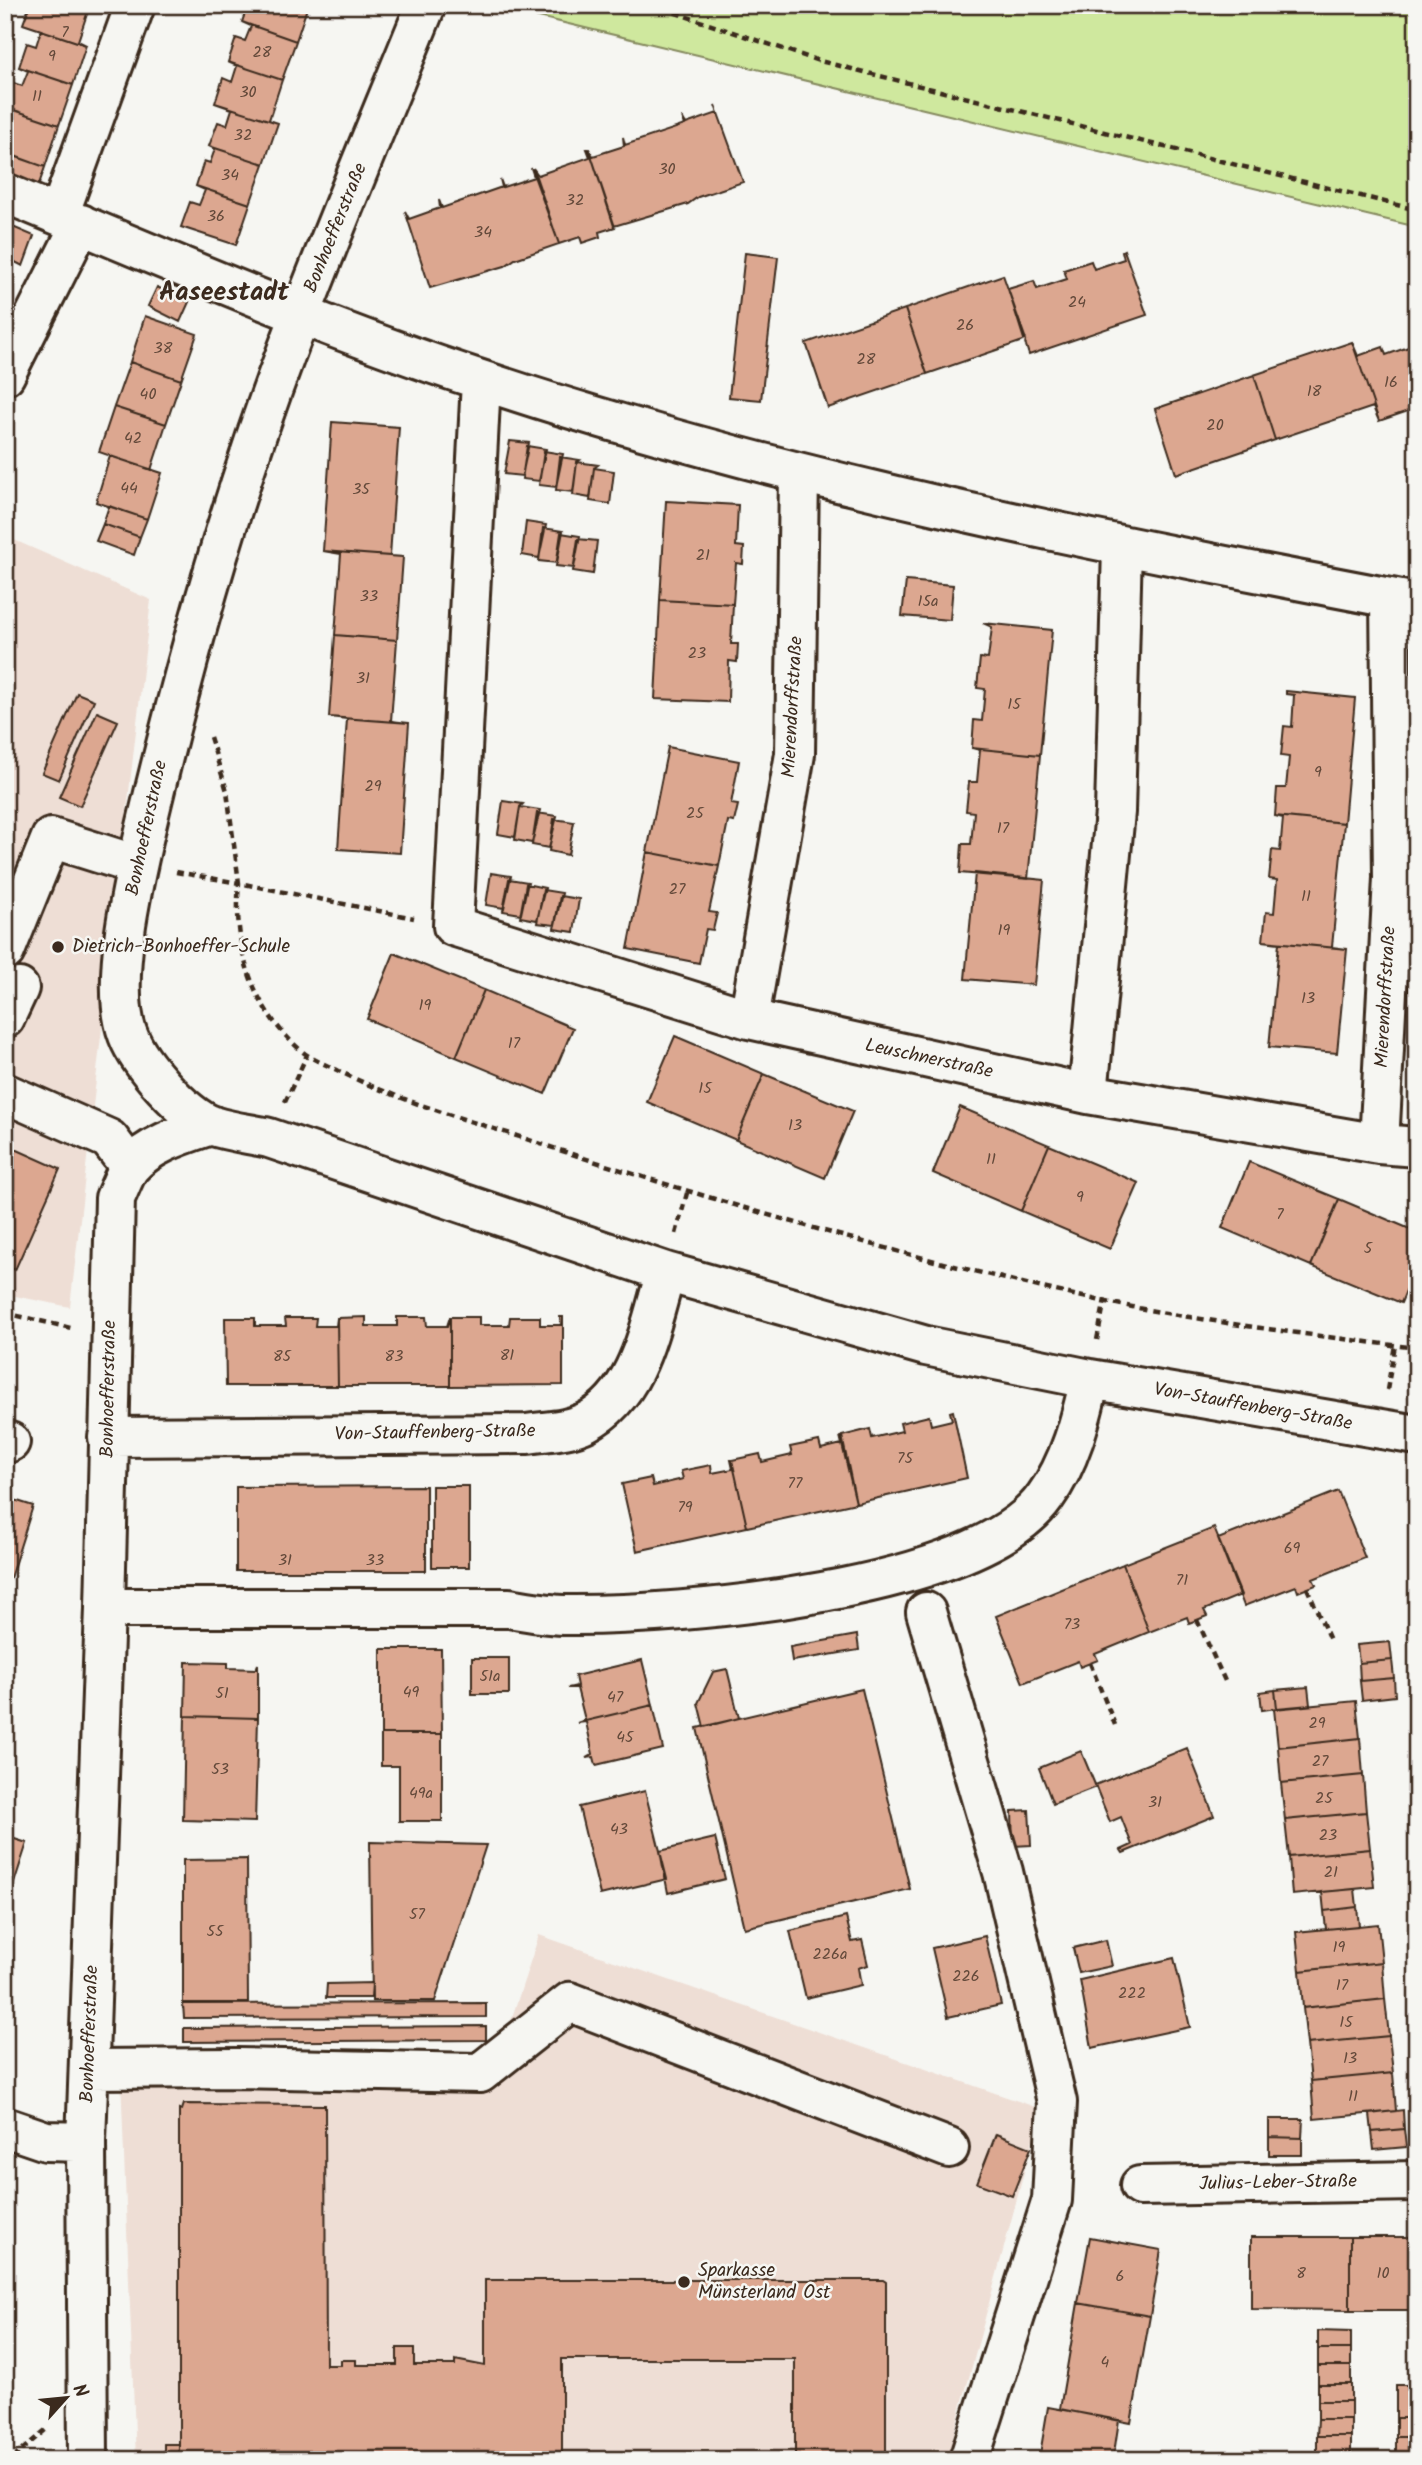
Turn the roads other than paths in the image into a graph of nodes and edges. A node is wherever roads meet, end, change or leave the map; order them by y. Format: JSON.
{"nodes":[{"id":1,"x":135,"y":5,"type":"edge"},
{"id":2,"x":426,"y":5,"type":"edge"},
{"id":3,"x":5,"y":193,"type":"edge"},
{"id":4,"x":70,"y":220,"type":"junction"},
{"id":5,"x":301,"y":315,"type":"junction"},
{"id":6,"x":5,"y":375,"type":"edge"},
{"id":7,"x":481,"y":381,"type":"junction"},
{"id":8,"x":799,"y":475,"type":"junction"},
{"id":9,"x":1122,"y":547,"type":"junction"},
{"id":10,"x":1403,"y":600,"type":"edge"},
{"id":11,"x":137,"y":865,"type":"junction"},
{"id":12,"x":5,"y":951,"type":"edge"},
{"id":13,"x":749,"y":1019,"type":"junction"},
{"id":14,"x":5,"y":1093,"type":"edge"},
{"id":15,"x":1088,"y":1094,"type":"junction"},
{"id":16,"x":211,"y":1125,"type":"junction"},
{"id":17,"x":1378,"y":1144,"type":"junction"},
{"id":18,"x":1417,"y":1147,"type":"edge"},
{"id":19,"x":130,"y":1167,"type":"junction"},
{"id":20,"x":666,"y":1272,"type":"junction"},
{"id":21,"x":1090,"y":1379,"type":"junction"},
{"id":22,"x":1417,"y":1435,"type":"edge"},
{"id":23,"x":108,"y":1437,"type":"junction"},
{"id":24,"x":105,"y":1608,"type":"junction"},
{"id":25,"x":926,"y":1612,"type":"dead end"},
{"id":26,"x":89,"y":2069,"type":"junction"},
{"id":27,"x":5,"y":2127,"type":"edge"},
{"id":28,"x":86,"y":2142,"type":"junction"},
{"id":29,"x":949,"y":2147,"type":"dead end"},
{"id":30,"x":1417,"y":2180,"type":"edge"},
{"id":31,"x":1140,"y":2186,"type":"dead end"},
{"id":32,"x":88,"y":2460,"type":"edge"},
{"id":33,"x":968,"y":2460,"type":"edge"}],
"edges":[{"from":1,"to":4,"type":"street"},
{"from":2,"to":5,"type":"street","name":"Bonhoefferstraße"},
{"from":3,"to":4,"type":"street","name":"Mierendorffstraße"},
{"from":4,"to":5,"type":"street","name":"Mierendorffstraße"},
{"from":4,"to":6,"type":"street"},
{"from":5,"to":7,"type":"street","name":"Mierendorffstraße"},
{"from":5,"to":11,"type":"street","name":"Bonhoefferstraße"},
{"from":7,"to":8,"type":"street","name":"Mierendorffstraße"},
{"from":7,"to":13,"type":"street","name":"Leuschnerstraße"},
{"from":8,"to":9,"type":"street","name":"Mierendorffstraße"},
{"from":8,"to":13,"type":"street","name":"Mierendorffstraße"},
{"from":9,"to":10,"type":"street","name":"Mierendorffstraße"},
{"from":9,"to":15,"type":"street"},
{"from":10,"to":17,"type":"street","name":"Mierendorffstraße"},
{"from":11,"to":12,"type":"street"},
{"from":11,"to":16,"type":"street","name":"Bonhoefferstraße"},
{"from":13,"to":15,"type":"street","name":"Leuschnerstraße"},
{"from":14,"to":19,"type":"street"},
{"from":15,"to":17,"type":"street","name":"Leuschnerstraße"},
{"from":16,"to":19,"type":"street"},
{"from":16,"to":20,"type":"street","name":"Von-Stauffenberg-Straße"},
{"from":17,"to":18,"type":"street","name":"Leuschnerstraße"},
{"from":19,"to":23,"type":"street","name":"Bonhoefferstraße"},
{"from":20,"to":21,"type":"street","name":"Von-Stauffenberg-Straße"},
{"from":20,"to":23,"type":"street","name":"Von-Stauffenberg-Straße"},
{"from":21,"to":22,"type":"street","name":"Von-Stauffenberg-Straße"},
{"from":21,"to":24,"type":"street"},
{"from":23,"to":24,"type":"street","name":"Bonhoefferstraße"},
{"from":24,"to":26,"type":"street","name":"Bonhoefferstraße"},
{"from":25,"to":33,"type":"street"},
{"from":26,"to":28,"type":"street","name":"Bonhoefferstraße"},
{"from":26,"to":29,"type":"street"},
{"from":27,"to":28,"type":"street"},
{"from":28,"to":32,"type":"street","name":"Bonhoefferstraße"},
{"from":30,"to":31,"type":"street","name":"Julius-Leber-Straße"}]}
